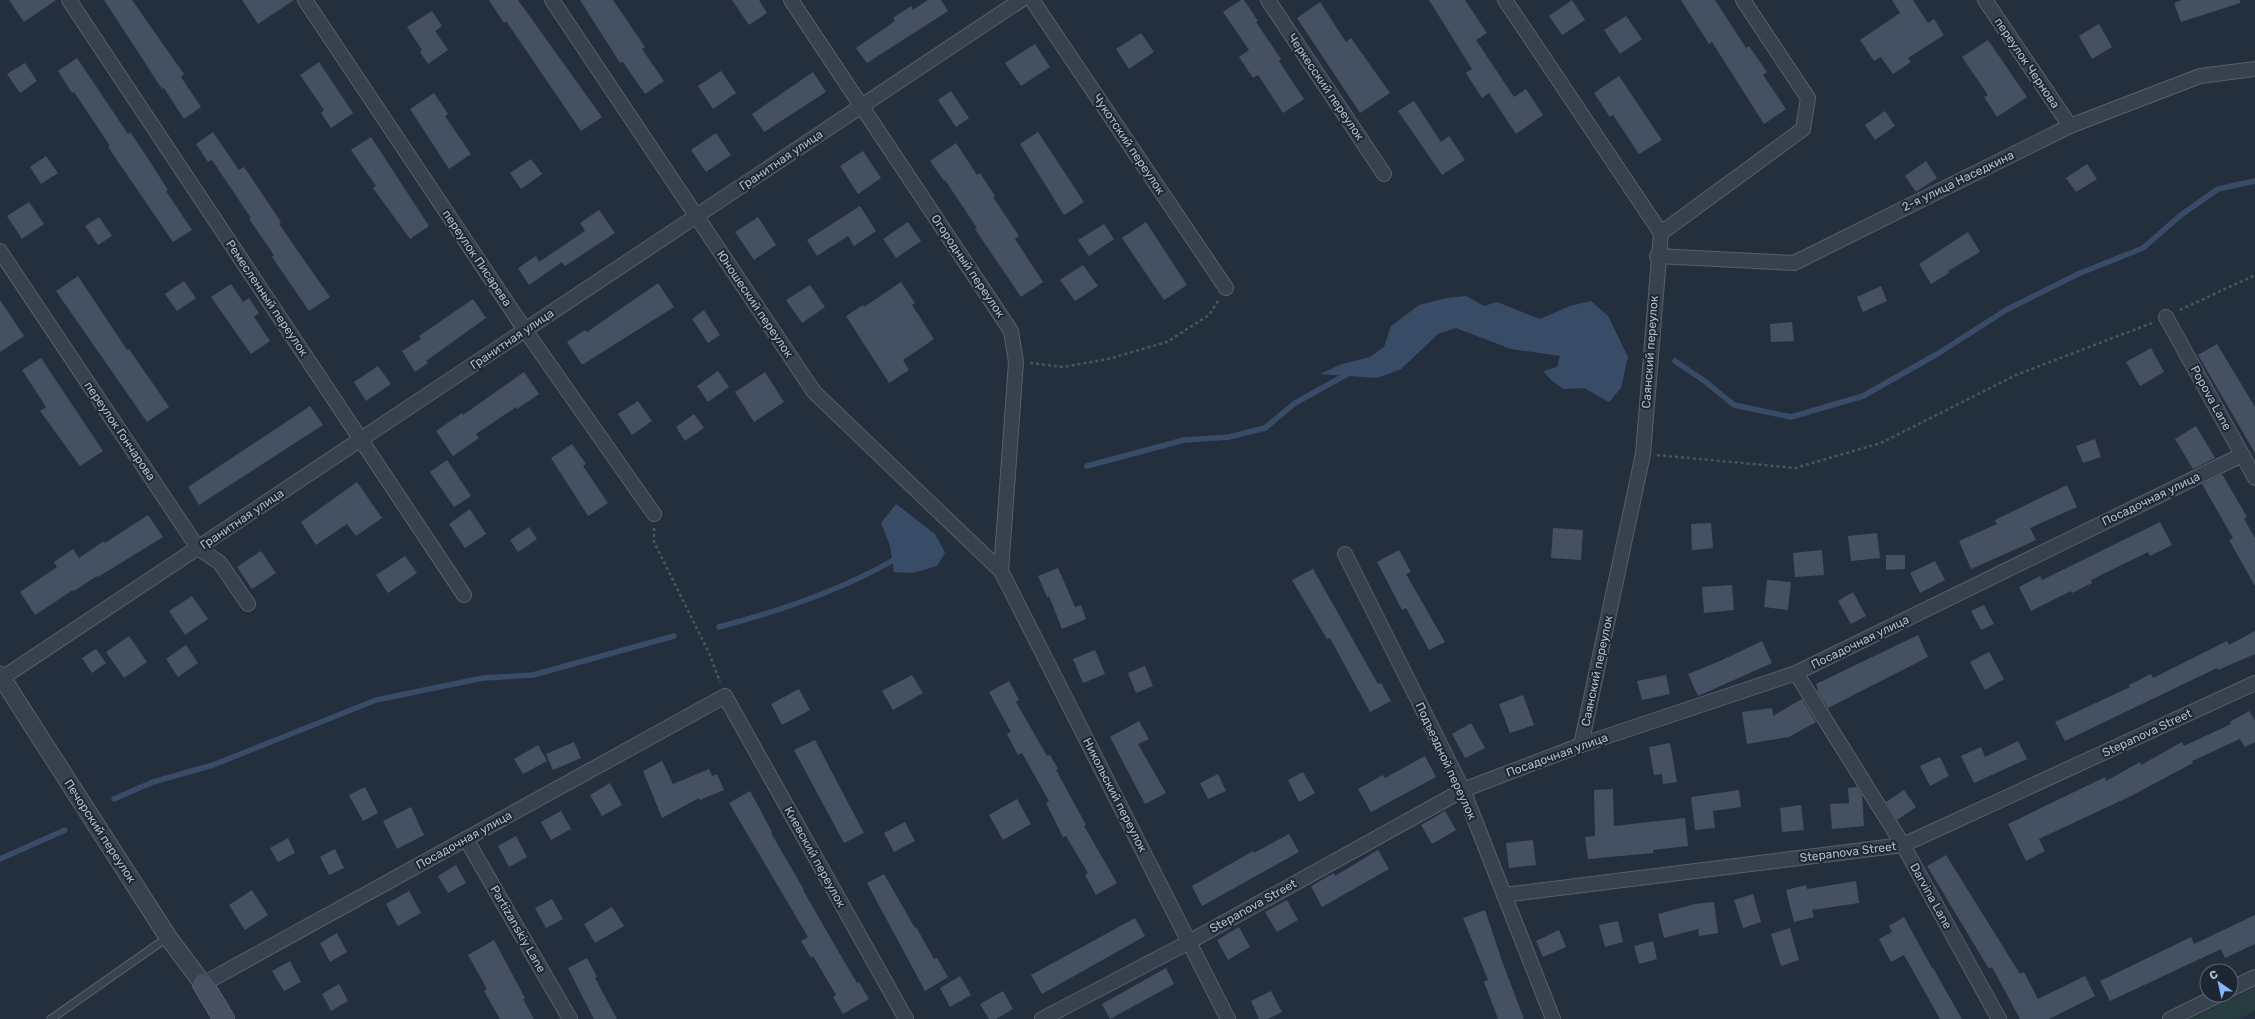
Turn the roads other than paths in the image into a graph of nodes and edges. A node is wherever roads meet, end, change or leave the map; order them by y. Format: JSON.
{"nodes":[{"id":1,"x":69,"y":0,"type":"edge"},
{"id":2,"x":305,"y":0,"type":"edge"},
{"id":3,"x":552,"y":0,"type":"edge"},
{"id":4,"x":791,"y":0,"type":"edge"},
{"id":5,"x":1021,"y":0,"type":"edge"},
{"id":6,"x":1032,"y":0,"type":"edge"},
{"id":7,"x":1268,"y":0,"type":"edge"},
{"id":8,"x":1504,"y":0,"type":"edge"},
{"id":9,"x":1743,"y":0,"type":"edge"},
{"id":10,"x":1985,"y":0,"type":"edge"},
{"id":11,"x":2255,"y":69,"type":"edge"},
{"id":12,"x":862,"y":106,"type":"junction"},
{"id":13,"x":2070,"y":126,"type":"junction"},
{"id":14,"x":1384,"y":174,"type":"dead end"},
{"id":15,"x":696,"y":216,"type":"junction"},
{"id":16,"x":1661,"y":233,"type":"junction"},
{"id":17,"x":0,"y":251,"type":"edge"},
{"id":18,"x":1657,"y":256,"type":"junction"},
{"id":19,"x":1226,"y":288,"type":"road end"},
{"id":20,"x":2166,"y":317,"type":"road end"},
{"id":21,"x":525,"y":330,"type":"junction"},
{"id":22,"x":361,"y":440,"type":"junction"},
{"id":23,"x":2242,"y":455,"type":"junction"},
{"id":24,"x":2255,"y":478,"type":"edge"},
{"id":25,"x":654,"y":514,"type":"road end"},
{"id":26,"x":198,"y":548,"type":"junction"},
{"id":27,"x":1345,"y":554,"type":"dead end"},
{"id":28,"x":1001,"y":571,"type":"junction"},
{"id":29,"x":464,"y":595,"type":"dead end"},
{"id":30,"x":248,"y":604,"type":"dead end"},
{"id":31,"x":1796,"y":673,"type":"junction"},
{"id":32,"x":1,"y":677,"type":"edge"},
{"id":33,"x":2255,"y":683,"type":"edge"},
{"id":34,"x":725,"y":696,"type":"joint"},
{"id":35,"x":1582,"y":745,"type":"junction"},
{"id":36,"x":1463,"y":790,"type":"junction"},
{"id":37,"x":466,"y":838,"type":"junction"},
{"id":38,"x":1903,"y":845,"type":"junction"},
{"id":39,"x":1504,"y":895,"type":"junction"},
{"id":40,"x":168,"y":937,"type":"junction"},
{"id":41,"x":1189,"y":942,"type":"junction"},
{"id":42,"x":2255,"y":977,"type":"edge"},
{"id":43,"x":203,"y":984,"type":"junction"},
{"id":44,"x":2239,"y":985,"type":"edge"},
{"id":45,"x":2203,"y":1003,"type":"edge"},
{"id":46,"x":50,"y":1019,"type":"edge"},
{"id":47,"x":224,"y":1019,"type":"edge"},
{"id":48,"x":570,"y":1019,"type":"edge"},
{"id":49,"x":906,"y":1019,"type":"edge"},
{"id":50,"x":1042,"y":1019,"type":"edge"},
{"id":51,"x":1228,"y":1019,"type":"edge"},
{"id":52,"x":1553,"y":1019,"type":"edge"},
{"id":53,"x":1999,"y":1019,"type":"edge"},
{"id":54,"x":2170,"y":1019,"type":"edge"}],
"edges":[{"from":1,"to":22,"type":"street","name":"Ремесленный переулок"},
{"from":2,"to":21,"type":"street","name":"переулок Писарева"},
{"from":3,"to":15,"type":"street","name":"Юношеский переулок"},
{"from":4,"to":12,"type":"street","name":"Огородный переулок"},
{"from":5,"to":12,"type":"street","name":"Гранитная улица"},
{"from":6,"to":19,"type":"street","name":"Чукотский переулок"},
{"from":7,"to":14,"type":"street","name":"Черкесский переулок"},
{"from":8,"to":16,"type":"street"},
{"from":9,"to":16,"type":"street"},
{"from":10,"to":13,"type":"street","name":"переулок Чернова"},
{"from":11,"to":13,"type":"street","name":"2-я улица Наседкина"},
{"from":12,"to":15,"type":"street","name":"Гранитная улица"},
{"from":12,"to":28,"type":"street","name":"Огородный переулок"},
{"from":13,"to":18,"type":"street","name":"2-я улица Наседкина"},
{"from":15,"to":21,"type":"street","name":"Гранитная улица"},
{"from":15,"to":28,"type":"street","name":"Юношеский переулок"},
{"from":16,"to":18,"type":"street","name":"Саянский переулок"},
{"from":17,"to":26,"type":"street","name":"переулок Гончарова"},
{"from":18,"to":35,"type":"street","name":"Саянский переулок"},
{"from":20,"to":23,"type":"street","name":"Popova Lane"},
{"from":21,"to":22,"type":"street","name":"Гранитная улица"},
{"from":21,"to":25,"type":"street","name":"переулок Писарева"},
{"from":22,"to":26,"type":"street","name":"Гранитная улица"},
{"from":22,"to":29,"type":"street","name":"Ремесленный переулок"},
{"from":23,"to":24,"type":"street","name":"Popova Lane"},
{"from":23,"to":31,"type":"street","name":"Посадочная улица"},
{"from":26,"to":30,"type":"street","name":"переулок Гончарова"},
{"from":26,"to":32,"type":"street","name":"Гранитная улица"},
{"from":27,"to":36,"type":"street","name":"Подъездной переулок"},
{"from":28,"to":41,"type":"street","name":"Никольский переулок"},
{"from":31,"to":35,"type":"street","name":"Посадочная улица"},
{"from":31,"to":38,"type":"street","name":"Darvina Lane"},
{"from":32,"to":40,"type":"street","name":"Печорский переулок"},
{"from":33,"to":38,"type":"street","name":"Stepanova Street"},
{"from":34,"to":37,"type":"street","name":"Посадочная улица"},
{"from":34,"to":49,"type":"street","name":"Киевский переулок"},
{"from":35,"to":36,"type":"street","name":"Посадочная улица"},
{"from":36,"to":39,"type":"street","name":"Подъездной переулок"},
{"from":36,"to":41,"type":"street","name":"Stepanova Street"},
{"from":37,"to":43,"type":"street","name":"Посадочная улица"},
{"from":37,"to":48,"type":"street","name":"Partizanskiy Lane"},
{"from":38,"to":39,"type":"street","name":"Stepanova Street"},
{"from":38,"to":53,"type":"street","name":"Darvina Lane"},
{"from":39,"to":52,"type":"street","name":"Подъездной переулок"},
{"from":40,"to":43,"type":"street","name":"Печорский переулок"},
{"from":40,"to":46,"type":"lane"},
{"from":41,"to":50,"type":"street","name":"Stepanova Street"},
{"from":41,"to":51,"type":"street","name":"Никольский переулок"},
{"from":42,"to":44,"type":"street"},
{"from":43,"to":47,"type":"main road"},
{"from":45,"to":54,"type":"street"}]}
